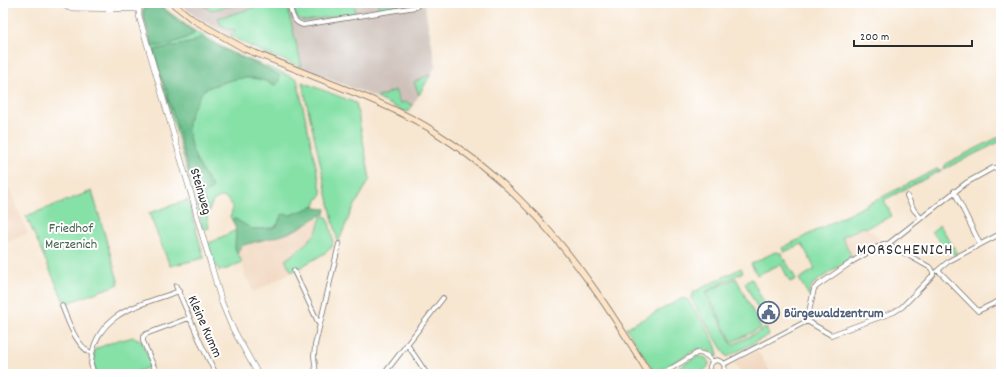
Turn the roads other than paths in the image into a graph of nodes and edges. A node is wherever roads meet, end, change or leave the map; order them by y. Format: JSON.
{"nodes":[{"id":1,"x":60,"y":3,"type":"edge"},
{"id":2,"x":172,"y":3,"type":"edge"},
{"id":3,"x":289,"y":3,"type":"edge"},
{"id":4,"x":419,"y":3,"type":"edge"},
{"id":5,"x":139,"y":4,"type":"edge"},
{"id":6,"x":999,"y":168,"type":"edge"},
{"id":7,"x":954,"y":191,"type":"junction"},
{"id":8,"x":907,"y":196,"type":"dead end"},
{"id":9,"x":921,"y":218,"type":"junction"},
{"id":10,"x":1001,"y":234,"type":"edge"},
{"id":11,"x":339,"y":244,"type":"dead end"},
{"id":12,"x":888,"y":244,"type":"junction"},
{"id":13,"x":980,"y":244,"type":"junction"},
{"id":14,"x":939,"y":270,"type":"junction"},
{"id":15,"x":294,"y":271,"type":"dead end"},
{"id":16,"x":933,"y":272,"type":"junction"},
{"id":17,"x":176,"y":286,"type":"dead end"},
{"id":18,"x":179,"y":291,"type":"junction"},
{"id":19,"x":443,"y":298,"type":"dead end"},
{"id":20,"x":1001,"y":300,"type":"edge"},
{"id":21,"x":62,"y":306,"type":"dead end"},
{"id":22,"x":189,"y":318,"type":"junction"},
{"id":23,"x":807,"y":321,"type":"junction"},
{"id":24,"x":320,"y":324,"type":"junction"},
{"id":25,"x":407,"y":344,"type":"junction"},
{"id":26,"x":92,"y":354,"type":"junction"},
{"id":27,"x":712,"y":362,"type":"junction"},
{"id":28,"x":724,"y":364,"type":"junction"},
{"id":29,"x":710,"y":373,"type":"edge"},
{"id":30,"x":94,"y":374,"type":"edge"},
{"id":31,"x":157,"y":374,"type":"edge"},
{"id":32,"x":216,"y":374,"type":"edge"},
{"id":33,"x":258,"y":374,"type":"edge"},
{"id":34,"x":316,"y":374,"type":"edge"},
{"id":35,"x":384,"y":374,"type":"edge"},
{"id":36,"x":427,"y":374,"type":"edge"},
{"id":37,"x":649,"y":374,"type":"edge"},
{"id":38,"x":662,"y":374,"type":"edge"},
{"id":39,"x":721,"y":374,"type":"edge"}],
"edges":[{"from":1,"to":5,"type":"street","name":"Steinweg"},
{"from":2,"to":37,"type":"main road"},
{"from":3,"to":4,"type":"street"},
{"from":5,"to":33,"type":"street","name":"Steinweg"},
{"from":6,"to":7,"type":"street"},
{"from":7,"to":9,"type":"street"},
{"from":7,"to":13,"type":"street"},
{"from":8,"to":9,"type":"street"},
{"from":9,"to":12,"type":"street"},
{"from":10,"to":13,"type":"street"},
{"from":11,"to":24,"type":"street"},
{"from":12,"to":16,"type":"street"},
{"from":12,"to":23,"type":"street"},
{"from":13,"to":14,"type":"street"},
{"from":14,"to":16,"type":"street"},
{"from":14,"to":20,"type":"street"},
{"from":15,"to":24,"type":"street"},
{"from":16,"to":23,"type":"street"},
{"from":17,"to":18,"type":"street","name":"Kleine Kumm"},
{"from":18,"to":22,"type":"street","name":"Kleine Kumm"},
{"from":18,"to":26,"type":"street"},
{"from":19,"to":25,"type":"street"},
{"from":21,"to":26,"type":"street"},
{"from":22,"to":31,"type":"street"},
{"from":22,"to":32,"type":"street","name":"Kleine Kumm"},
{"from":23,"to":28,"type":"street"},
{"from":24,"to":34,"type":"street"},
{"from":25,"to":35,"type":"street"},
{"from":25,"to":36,"type":"street"},
{"from":26,"to":30,"type":"street"},
{"from":27,"to":28,"type":"street"},
{"from":27,"to":29,"type":"street"},
{"from":27,"to":38,"type":"street"},
{"from":28,"to":39,"type":"street"}]}
